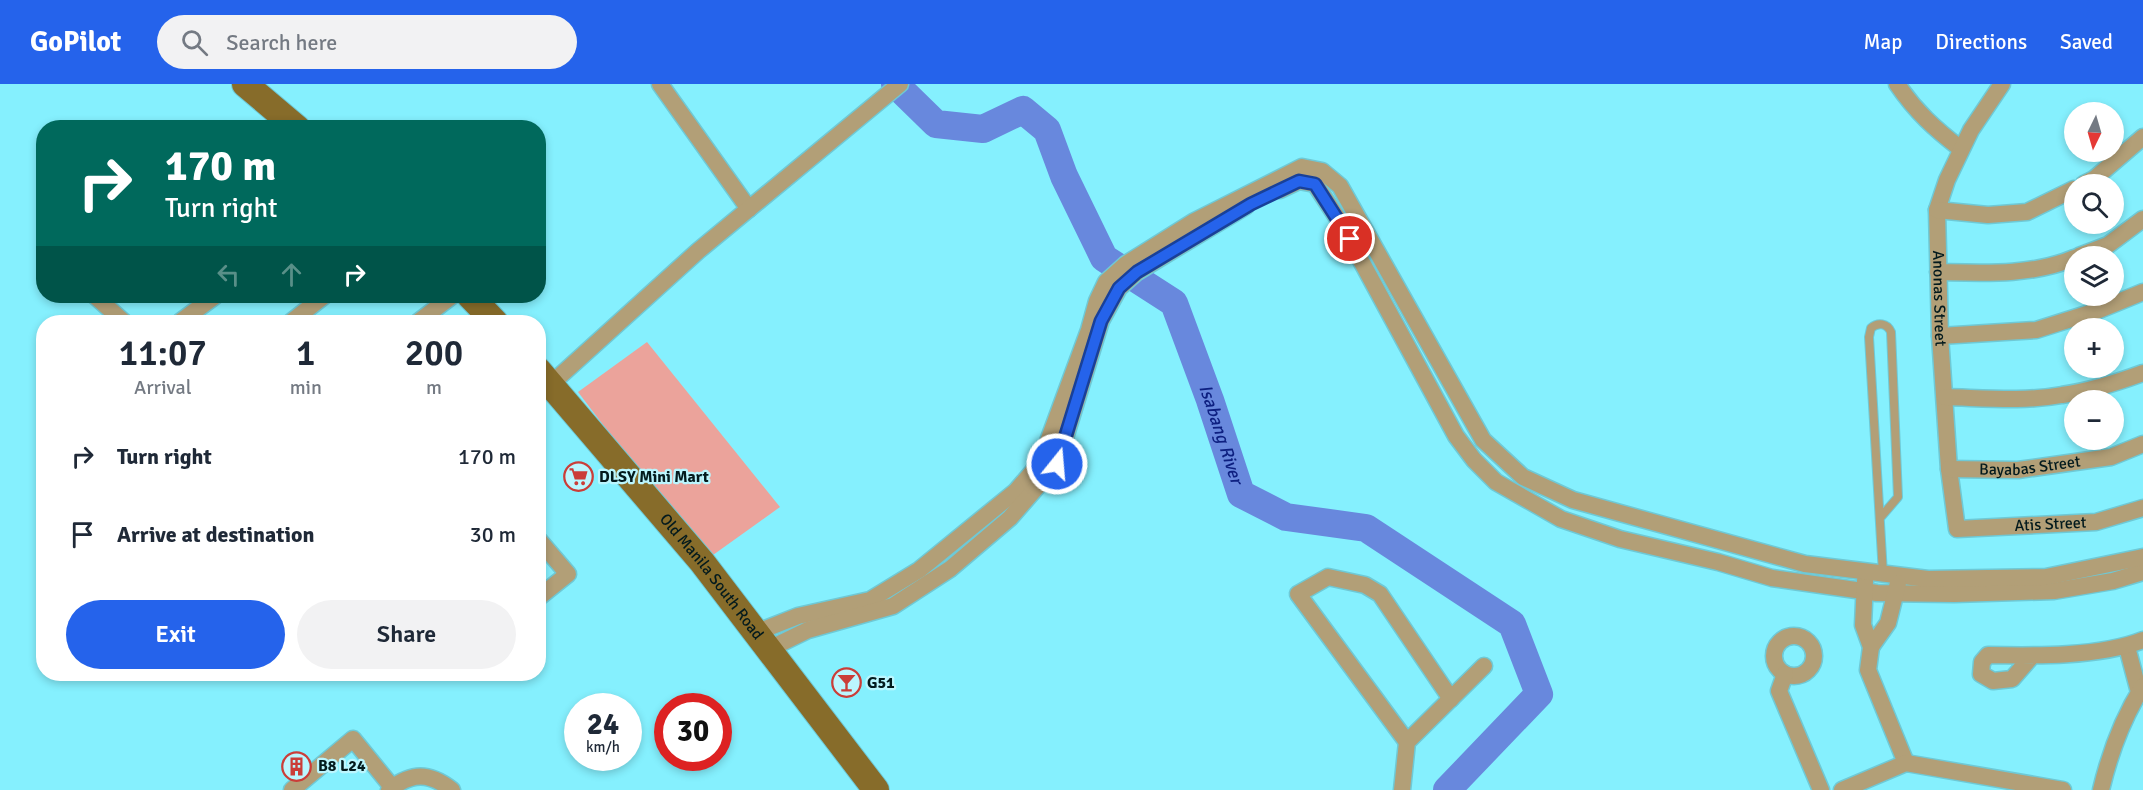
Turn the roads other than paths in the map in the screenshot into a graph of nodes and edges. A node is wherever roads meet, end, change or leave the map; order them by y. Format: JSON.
{"nodes":[{"id":1,"x":245,"y":84,"type":"edge"},
{"id":2,"x":660,"y":84,"type":"edge"},
{"id":3,"x":900,"y":84,"type":"edge"},
{"id":4,"x":1897,"y":84,"type":"edge"},
{"id":5,"x":1980,"y":84,"type":"edge"},
{"id":6,"x":1997,"y":91,"type":"edge"},
{"id":7,"x":288,"y":120,"type":"edge"},
{"id":8,"x":2143,"y":137,"type":"edge"},
{"id":9,"x":1962,"y":149,"type":"junction"},
{"id":10,"x":2100,"y":174,"type":"edge"},
{"id":11,"x":2064,"y":194,"type":"edge"},
{"id":12,"x":749,"y":209,"type":"junction"},
{"id":13,"x":1937,"y":210,"type":"junction"},
{"id":14,"x":2143,"y":219,"type":"edge"},
{"id":15,"x":2105,"y":246,"type":"edge"},
{"id":16,"x":2064,"y":262,"type":"edge"},
{"id":17,"x":1131,"y":268,"type":"junction"},
{"id":18,"x":1938,"y":272,"type":"junction"},
{"id":19,"x":2143,"y":292,"type":"edge"},
{"id":20,"x":103,"y":303,"type":"edge"},
{"id":21,"x":205,"y":303,"type":"edge"},
{"id":22,"x":315,"y":303,"type":"edge"},
{"id":23,"x":443,"y":303,"type":"edge"},
{"id":24,"x":477,"y":303,"type":"edge"},
{"id":25,"x":116,"y":315,"type":"edge"},
{"id":26,"x":189,"y":315,"type":"edge"},
{"id":27,"x":300,"y":315,"type":"edge"},
{"id":28,"x":427,"y":315,"type":"edge"},
{"id":29,"x":488,"y":315,"type":"edge"},
{"id":30,"x":1418,"y":324,"type":"junction"},
{"id":31,"x":1400,"y":331,"type":"junction"},
{"id":32,"x":1940,"y":336,"type":"junction"},
{"id":33,"x":2143,"y":373,"type":"edge"},
{"id":34,"x":546,"y":376,"type":"edge"},
{"id":35,"x":546,"y":378,"type":"edge"},
{"id":36,"x":1945,"y":397,"type":"junction"},
{"id":37,"x":2143,"y":444,"type":"edge"},
{"id":38,"x":1949,"y":469,"type":"junction"},
{"id":39,"x":2143,"y":508,"type":"edge"},
{"id":40,"x":1605,"y":509,"type":"junction"},
{"id":41,"x":1880,"y":518,"type":"junction"},
{"id":42,"x":1956,"y":529,"type":"joint"},
{"id":43,"x":1598,"y":532,"type":"junction"},
{"id":44,"x":546,"y":549,"type":"edge"},
{"id":45,"x":2143,"y":557,"type":"edge"},
{"id":46,"x":2143,"y":572,"type":"edge"},
{"id":47,"x":1883,"y":574,"type":"junction"},
{"id":48,"x":546,"y":591,"type":"edge"},
{"id":49,"x":1864,"y":591,"type":"junction"},
{"id":50,"x":1896,"y":593,"type":"junction"},
{"id":51,"x":761,"y":641,"type":"junction"},
{"id":52,"x":2135,"y":644,"type":"edge"},
{"id":53,"x":1871,"y":647,"type":"junction"},
{"id":54,"x":2032,"y":656,"type":"dead end"},
{"id":55,"x":1484,"y":666,"type":"dead end"},
{"id":56,"x":1785,"y":674,"type":"dead end"},
{"id":57,"x":2141,"y":689,"type":"edge"},
{"id":58,"x":1450,"y":699,"type":"junction"},
{"id":59,"x":1407,"y":742,"type":"junction"},
{"id":60,"x":1906,"y":764,"type":"junction"},
{"id":61,"x":391,"y":789,"type":"edge"},
{"id":62,"x":292,"y":790,"type":"edge"},
{"id":63,"x":452,"y":790,"type":"edge"},
{"id":64,"x":876,"y":790,"type":"edge"},
{"id":65,"x":1402,"y":790,"type":"edge"},
{"id":66,"x":1821,"y":790,"type":"edge"},
{"id":67,"x":1842,"y":790,"type":"edge"},
{"id":68,"x":2063,"y":790,"type":"edge"},
{"id":69,"x":2101,"y":790,"type":"edge"}],
"edges":[{"from":1,"to":7,"type":"main road"},
{"from":2,"to":12,"type":"street"},
{"from":3,"to":12,"type":"street"},
{"from":4,"to":9,"type":"street"},
{"from":5,"to":6,"type":"street"},
{"from":6,"to":9,"type":"street","name":"Anonas Street"},
{"from":8,"to":10,"type":"street"},
{"from":9,"to":13,"type":"street","name":"Anonas Street"},
{"from":11,"to":13,"type":"street"},
{"from":12,"to":34,"type":"street"},
{"from":13,"to":18,"type":"street","name":"Anonas Street"},
{"from":14,"to":15,"type":"street"},
{"from":16,"to":18,"type":"street"},
{"from":17,"to":30,"type":"street"},
{"from":17,"to":31,"type":"street"},
{"from":17,"to":51,"type":"street"},
{"from":18,"to":32,"type":"street","name":"Anonas Street"},
{"from":19,"to":32,"type":"street"},
{"from":20,"to":25,"type":"street"},
{"from":21,"to":26,"type":"street"},
{"from":22,"to":27,"type":"street"},
{"from":23,"to":28,"type":"street"},
{"from":24,"to":29,"type":"main road"},
{"from":30,"to":31,"type":"street"},
{"from":30,"to":40,"type":"street"},
{"from":31,"to":43,"type":"street"},
{"from":32,"to":36,"type":"street","name":"Anonas Street"},
{"from":33,"to":36,"type":"street"},
{"from":35,"to":51,"type":"main road","name":"Old Manila South Road"},
{"from":36,"to":38,"type":"street","name":"Anonas Street"},
{"from":37,"to":38,"type":"street","name":"Bayabas Street"},
{"from":38,"to":42,"type":"street","name":"Anonas Street"},
{"from":39,"to":42,"type":"street","name":"Atis Street"},
{"from":40,"to":43,"type":"street"},
{"from":40,"to":47,"type":"street"},
{"from":41,"to":41,"type":"lane"},
{"from":41,"to":47,"type":"lane"},
{"from":43,"to":49,"type":"street"},
{"from":44,"to":48,"type":"street"},
{"from":45,"to":47,"type":"street"},
{"from":46,"to":50,"type":"street"},
{"from":47,"to":49,"type":"street"},
{"from":47,"to":50,"type":"street"},
{"from":49,"to":50,"type":"street"},
{"from":49,"to":53,"type":"street"},
{"from":50,"to":53,"type":"street"},
{"from":51,"to":64,"type":"main road","name":"Old Manila South Road"},
{"from":52,"to":54,"type":"street"},
{"from":52,"to":57,"type":"street"},
{"from":53,"to":60,"type":"street"},
{"from":55,"to":58,"type":"street"},
{"from":56,"to":66,"type":"street"},
{"from":57,"to":69,"type":"street"},
{"from":58,"to":59,"type":"street"},
{"from":58,"to":59,"type":"street"},
{"from":59,"to":65,"type":"street"},
{"from":60,"to":67,"type":"street"},
{"from":60,"to":68,"type":"street"},
{"from":61,"to":62,"type":"street"},
{"from":61,"to":63,"type":"street"}]}
